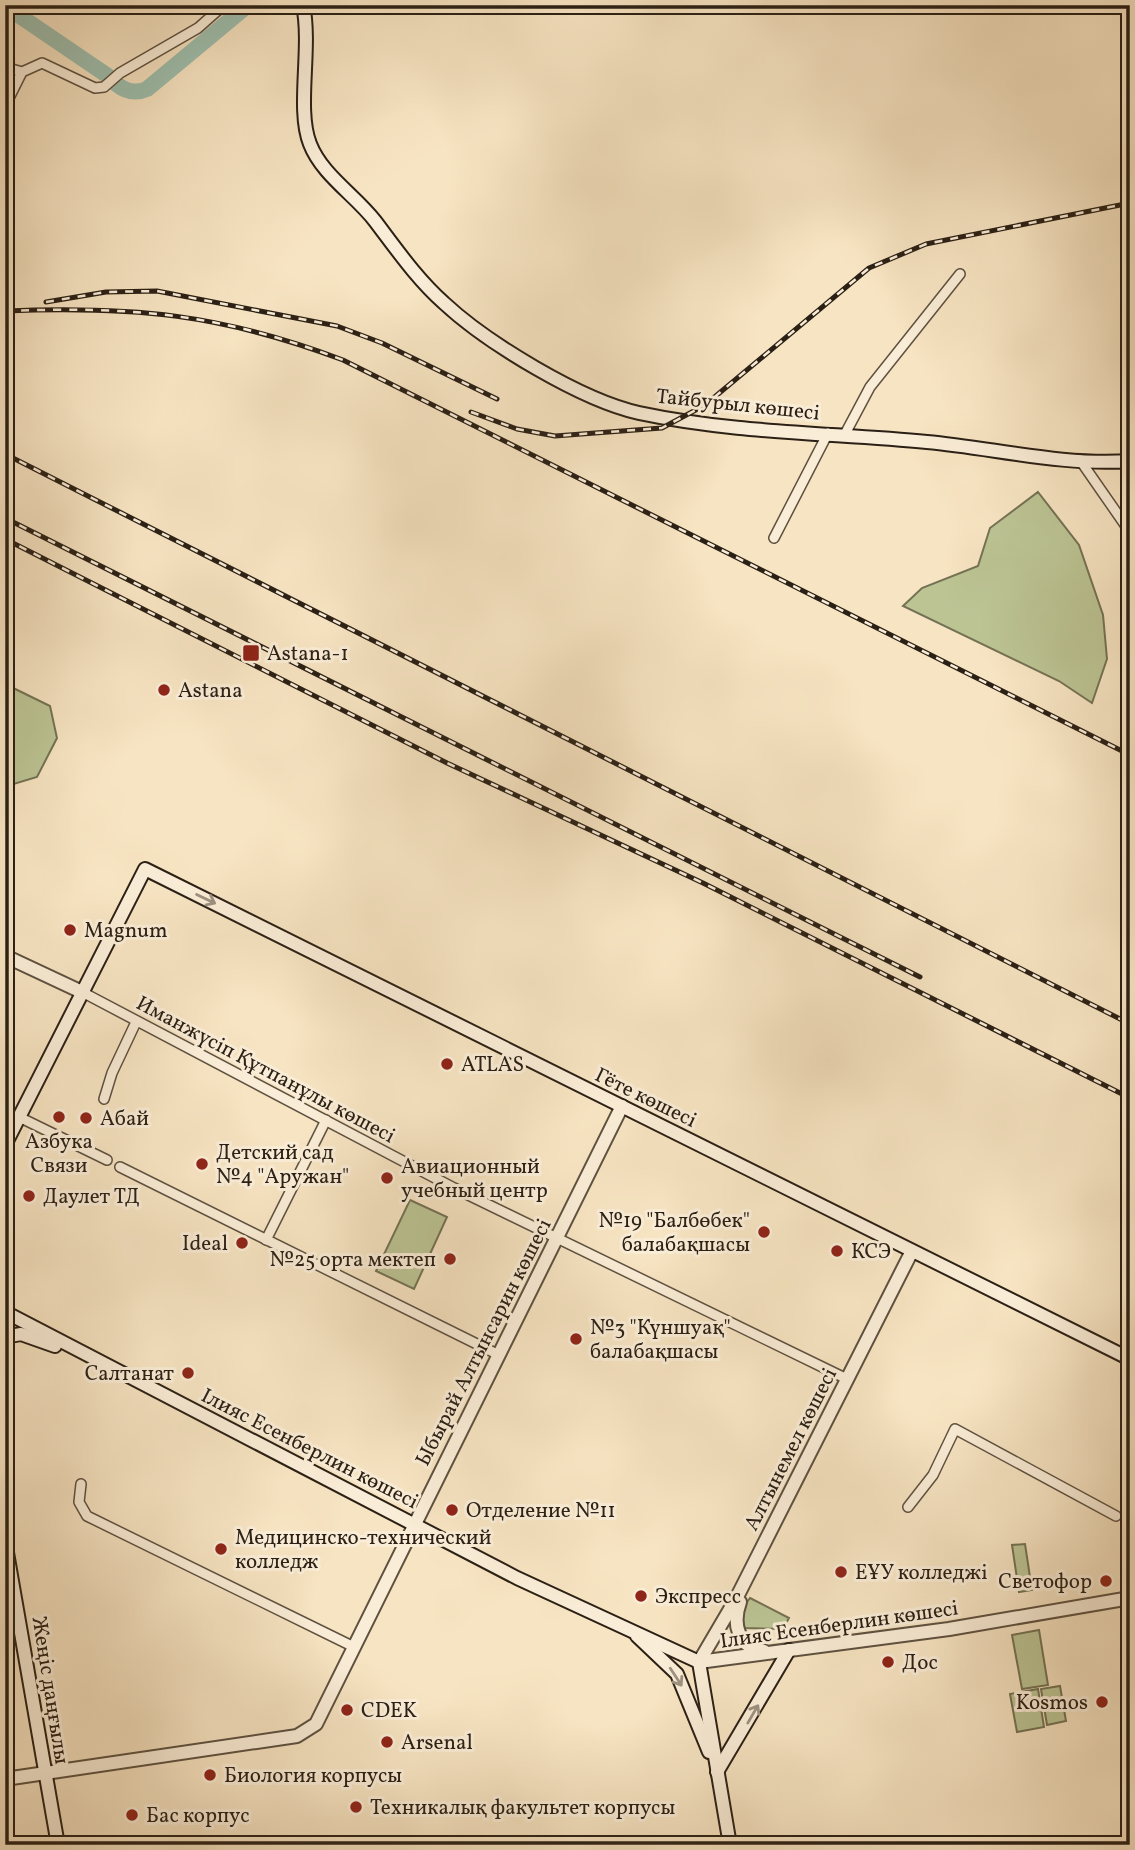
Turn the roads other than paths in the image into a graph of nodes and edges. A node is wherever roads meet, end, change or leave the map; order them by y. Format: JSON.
{"nodes":[{"id":1,"x":224,"y":5,"type":"edge"},
{"id":2,"x":303,"y":5,"type":"edge"},
{"id":3,"x":5,"y":68,"type":"edge"},
{"id":4,"x":22,"y":72,"type":"junction"},
{"id":5,"x":5,"y":106,"type":"edge"},
{"id":6,"x":960,"y":274,"type":"dead end"},
{"id":7,"x":828,"y":433,"type":"junction"},
{"id":8,"x":845,"y":434,"type":"junction"},
{"id":9,"x":1080,"y":460,"type":"junction"},
{"id":10,"x":1130,"y":461,"type":"edge"},
{"id":11,"x":1130,"y":532,"type":"edge"},
{"id":12,"x":774,"y":538,"type":"dead end"},
{"id":13,"x":5,"y":956,"type":"edge"},
{"id":14,"x":84,"y":993,"type":"junction"},
{"id":15,"x":136,"y":1022,"type":"junction"},
{"id":16,"x":104,"y":1100,"type":"dead end"},
{"id":17,"x":622,"y":1105,"type":"junction"},
{"id":18,"x":19,"y":1117,"type":"junction"},
{"id":19,"x":326,"y":1120,"type":"junction"},
{"id":20,"x":5,"y":1145,"type":"edge"},
{"id":21,"x":107,"y":1160,"type":"dead end"},
{"id":22,"x":120,"y":1167,"type":"dead end"},
{"id":23,"x":556,"y":1239,"type":"junction"},
{"id":24,"x":265,"y":1240,"type":"junction"},
{"id":25,"x":912,"y":1251,"type":"junction"},
{"id":26,"x":5,"y":1312,"type":"edge"},
{"id":27,"x":5,"y":1337,"type":"edge"},
{"id":28,"x":497,"y":1354,"type":"junction"},
{"id":29,"x":90,"y":1357,"type":"junction"},
{"id":30,"x":1130,"y":1359,"type":"edge"},
{"id":31,"x":847,"y":1379,"type":"junction"},
{"id":32,"x":81,"y":1484,"type":"dead end"},
{"id":33,"x":908,"y":1507,"type":"dead end"},
{"id":34,"x":1116,"y":1516,"type":"dead end"},
{"id":35,"x":415,"y":1523,"type":"junction"},
{"id":36,"x":5,"y":1541,"type":"edge"},
{"id":37,"x":750,"y":1571,"type":"junction"},
{"id":38,"x":1130,"y":1598,"type":"edge"},
{"id":39,"x":629,"y":1628,"type":"junction"},
{"id":40,"x":354,"y":1647,"type":"junction"},
{"id":41,"x":789,"y":1650,"type":"junction"},
{"id":42,"x":699,"y":1662,"type":"junction"},
{"id":43,"x":44,"y":1772,"type":"junction"},
{"id":44,"x":717,"y":1772,"type":"junction"},
{"id":45,"x":5,"y":1779,"type":"edge"},
{"id":46,"x":58,"y":1845,"type":"edge"},
{"id":47,"x":730,"y":1845,"type":"edge"}],
"edges":[{"from":1,"to":4,"type":"street"},
{"from":2,"to":7,"type":"main road","name":"Тайбурыл көшесі"},
{"from":3,"to":4,"type":"street"},
{"from":4,"to":5,"type":"street"},
{"from":6,"to":8,"type":"street"},
{"from":7,"to":8,"type":"main road","name":"Тайбурыл көшесі"},
{"from":7,"to":12,"type":"street"},
{"from":8,"to":9,"type":"main road","name":"Тайбурыл көшесі"},
{"from":9,"to":10,"type":"main road","name":"Тайбурыл көшесі"},
{"from":9,"to":11,"type":"street"},
{"from":13,"to":14,"type":"main road"},
{"from":14,"to":15,"type":"street","name":"Иманжүсіп Құтпанұлы көшесі"},
{"from":14,"to":17,"type":"main road","name":"Гёте көшесі","one_way":true},
{"from":14,"to":18,"type":"main road"},
{"from":15,"to":16,"type":"street"},
{"from":15,"to":19,"type":"street","name":"Иманжүсіп Құтпанұлы көшесі"},
{"from":17,"to":23,"type":"main road","name":"Ыбырай Алтынсарин көшесі"},
{"from":17,"to":25,"type":"main road","name":"Гёте көшесі"},
{"from":18,"to":20,"type":"main road"},
{"from":18,"to":21,"type":"street"},
{"from":19,"to":23,"type":"street","name":"Иманжүсіп Құтпанұлы көшесі"},
{"from":19,"to":24,"type":"street"},
{"from":22,"to":24,"type":"street"},
{"from":23,"to":28,"type":"main road","name":"Ыбырай Алтынсарин көшесі"},
{"from":23,"to":31,"type":"street","name":"Иманжүсіп Құтпанұлы көшесі"},
{"from":24,"to":28,"type":"street"},
{"from":25,"to":30,"type":"main road","name":"Гёте көшесі"},
{"from":25,"to":31,"type":"main road","name":"Алтынемел көшесі"},
{"from":26,"to":29,"type":"main road","name":"Ілияс Есенберлин көшесі"},
{"from":27,"to":29,"type":"main road"},
{"from":28,"to":35,"type":"main road","name":"Ыбырай Алтынсарин көшесі"},
{"from":29,"to":35,"type":"main road","name":"Ілияс Есенберлин көшесі"},
{"from":31,"to":37,"type":"main road","name":"Алтынемел көшесі"},
{"from":32,"to":40,"type":"street"},
{"from":33,"to":34,"type":"street"},
{"from":35,"to":39,"type":"main road","name":"Ілияс Есенберлин көшесі"},
{"from":35,"to":40,"type":"main road","name":"Ыбырай Алтынсарин көшесі"},
{"from":36,"to":43,"type":"main road","name":"Жеңіс даңғылы"},
{"from":37,"to":41,"type":"main road"},
{"from":37,"to":42,"type":"main road","name":"Алтынемел көшесі"},
{"from":38,"to":41,"type":"main road","name":"Ілияс Есенберлин көшесі"},
{"from":39,"to":42,"type":"main road","name":"Ілияс Есенберлин көшесі"},
{"from":39,"to":44,"type":"main road","one_way":true},
{"from":40,"to":43,"type":"main road","name":"Ыбырай Алтынсарин көшесі"},
{"from":41,"to":42,"type":"main road","name":"Ілияс Есенберлин көшесі"},
{"from":44,"to":41,"type":"main road","one_way":true},
{"from":42,"to":44,"type":"main road"},
{"from":43,"to":45,"type":"main road","name":"Ыбырай Алтынсарин көшесі"},
{"from":43,"to":46,"type":"main road","name":"Жеңіс даңғылы"},
{"from":44,"to":47,"type":"main road"}]}
